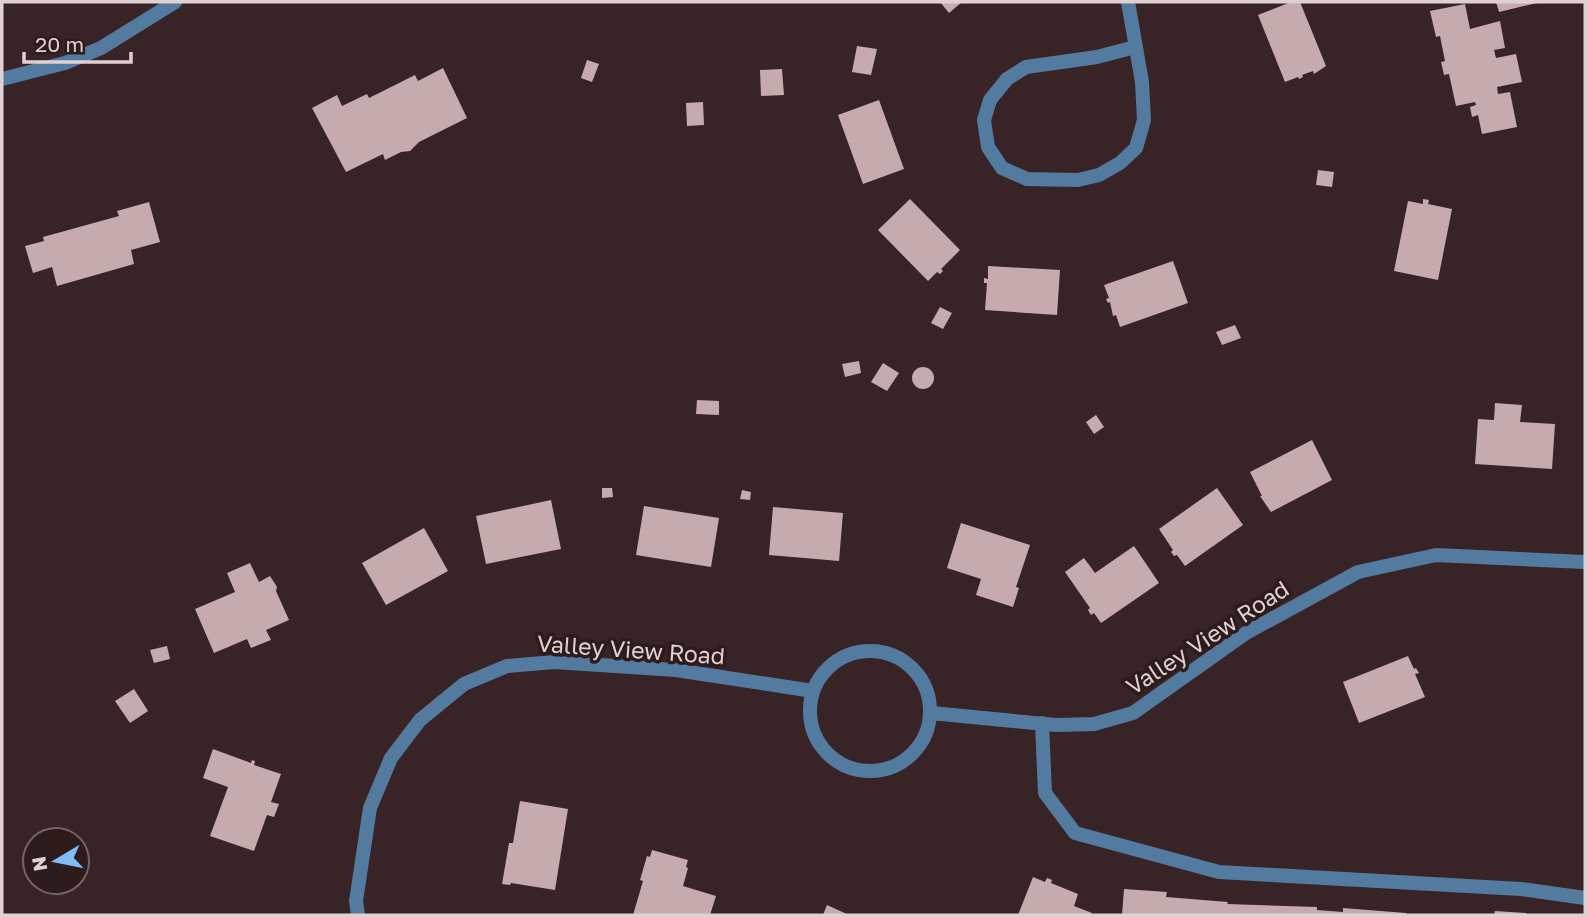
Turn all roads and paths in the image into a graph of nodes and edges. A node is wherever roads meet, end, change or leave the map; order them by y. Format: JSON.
{"nodes":[{"id":1,"x":176,"y":2,"type":"edge"},
{"id":2,"x":1128,"y":2,"type":"edge"},
{"id":3,"x":1135,"y":47,"type":"junction"},
{"id":4,"x":2,"y":79,"type":"edge"},
{"id":5,"x":1585,"y":562,"type":"edge"},
{"id":6,"x":813,"y":691,"type":"junction"},
{"id":7,"x":931,"y":713,"type":"junction"},
{"id":8,"x":1042,"y":723,"type":"junction"},
{"id":9,"x":1585,"y":898,"type":"edge"},
{"id":10,"x":358,"y":915,"type":"edge"}],
"edges":[{"from":1,"to":4,"type":"street"},
{"from":2,"to":3,"type":"street"},
{"from":3,"to":3,"type":"street"},
{"from":5,"to":8,"type":"street","name":"Valley View Road"},
{"from":6,"to":7,"type":"street"},
{"from":6,"to":7,"type":"street"},
{"from":6,"to":10,"type":"street","name":"Valley View Road"},
{"from":7,"to":8,"type":"street","name":"Valley View Road"},
{"from":8,"to":9,"type":"street"}]}
